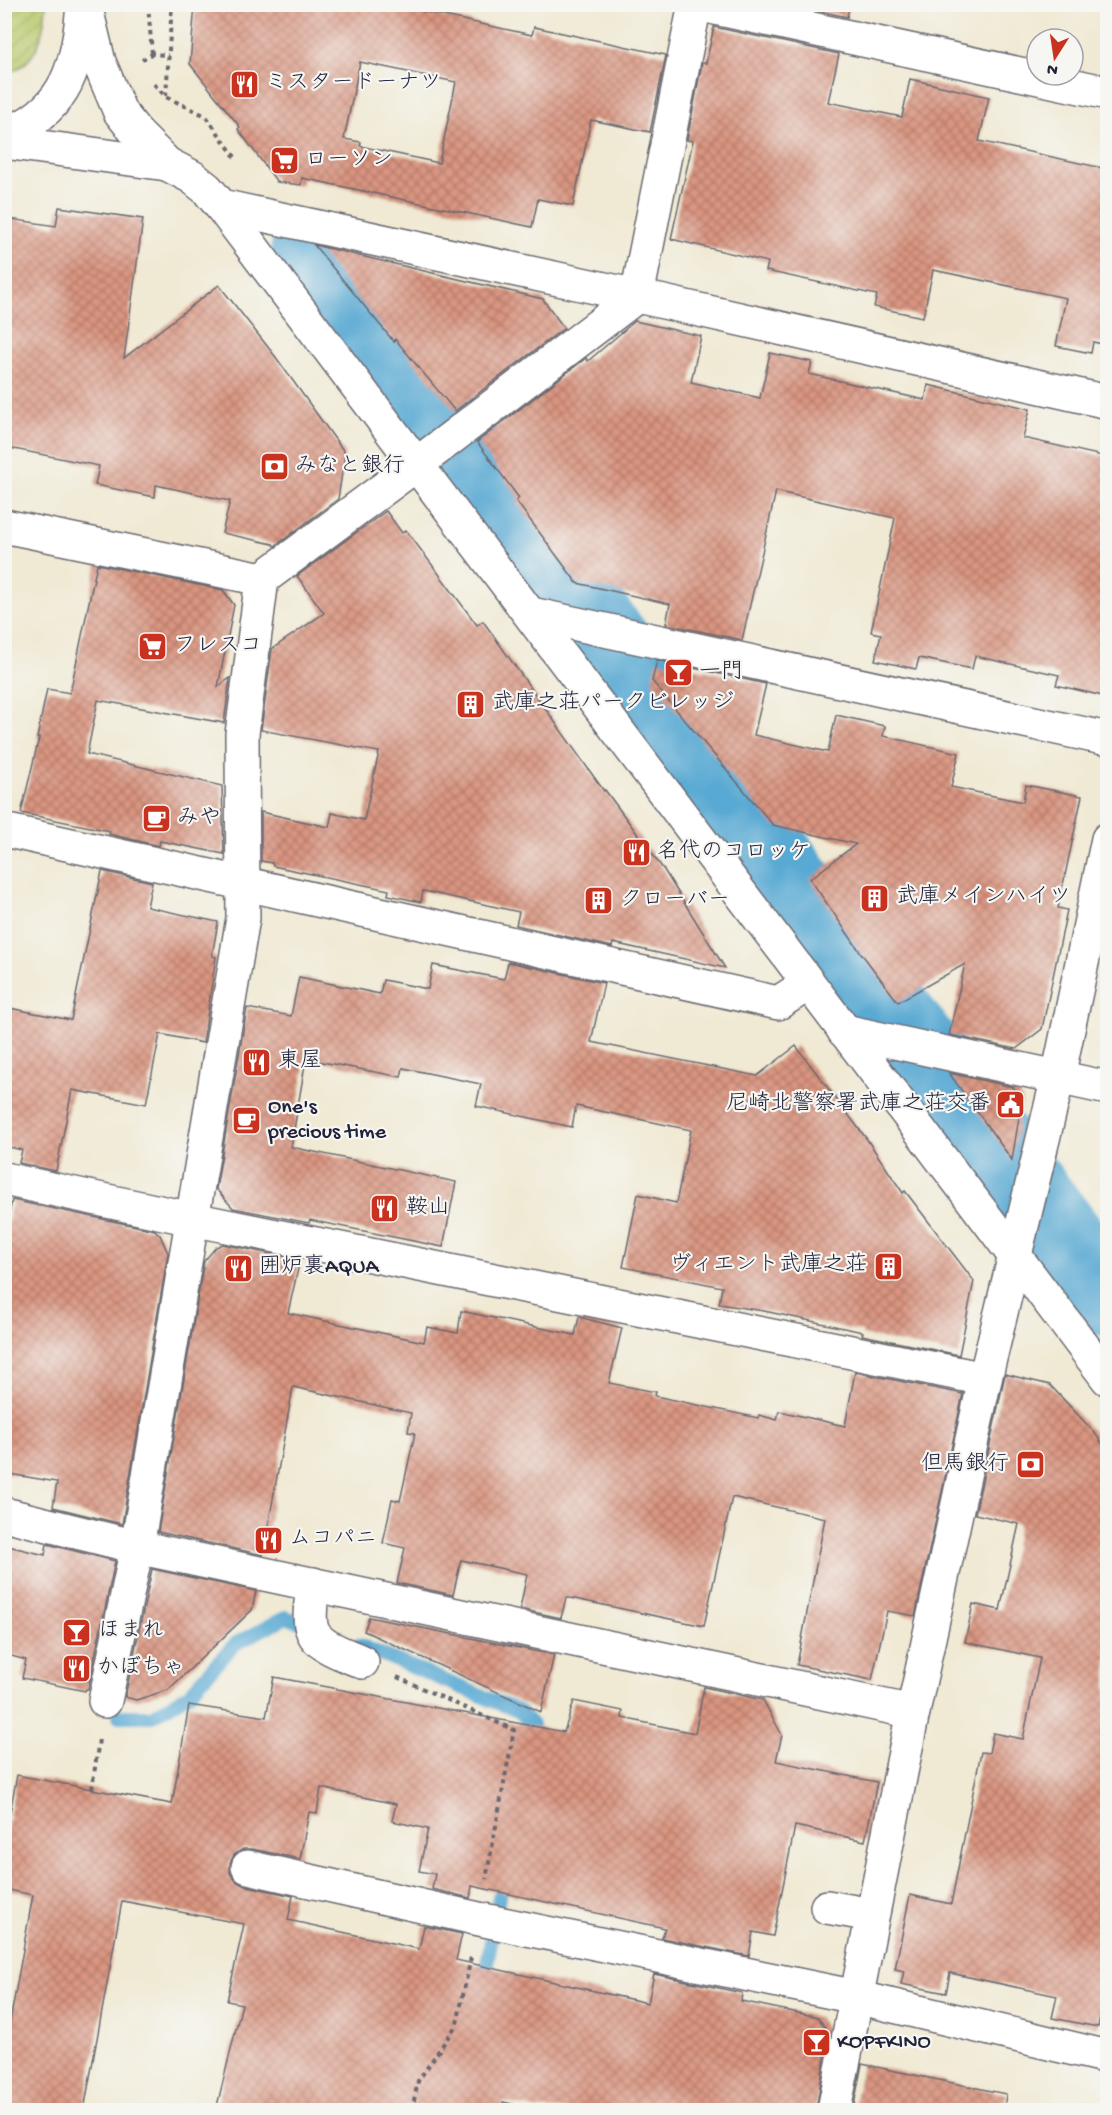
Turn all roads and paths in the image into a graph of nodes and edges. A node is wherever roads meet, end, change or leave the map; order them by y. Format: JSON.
{"nodes":[{"id":1,"x":84,"y":4,"type":"edge"},
{"id":2,"x":148,"y":4,"type":"edge"},
{"id":3,"x":172,"y":4,"type":"edge"},
{"id":4,"x":696,"y":4,"type":"edge"},
{"id":5,"x":168,"y":55,"type":"junction"},
{"id":6,"x":1107,"y":93,"type":"edge"},
{"id":7,"x":4,"y":135,"type":"edge"},
{"id":8,"x":4,"y":142,"type":"edge"},
{"id":9,"x":237,"y":160,"type":"dead end"},
{"id":10,"x":167,"y":164,"type":"junction"},
{"id":11,"x":221,"y":206,"type":"junction"},
{"id":12,"x":637,"y":296,"type":"junction"},
{"id":13,"x":1107,"y":402,"type":"edge"},
{"id":14,"x":417,"y":464,"type":"junction"},
{"id":15,"x":4,"y":526,"type":"edge"},
{"id":16,"x":261,"y":579,"type":"junction"},
{"id":17,"x":531,"y":614,"type":"junction"},
{"id":18,"x":1107,"y":739,"type":"edge"},
{"id":19,"x":4,"y":830,"type":"edge"},
{"id":20,"x":1107,"y":839,"type":"edge"},
{"id":21,"x":243,"y":883,"type":"junction"},
{"id":22,"x":808,"y":984,"type":"junction"},
{"id":23,"x":844,"y":1031,"type":"junction"},
{"id":24,"x":1058,"y":1077,"type":"junction"},
{"id":25,"x":1107,"y":1088,"type":"edge"},
{"id":26,"x":4,"y":1179,"type":"edge"},
{"id":27,"x":192,"y":1219,"type":"junction"},
{"id":28,"x":1015,"y":1257,"type":"junction"},
{"id":29,"x":985,"y":1379,"type":"junction"},
{"id":30,"x":1107,"y":1379,"type":"edge"},
{"id":31,"x":4,"y":1514,"type":"edge"},
{"id":32,"x":137,"y":1547,"type":"junction"},
{"id":33,"x":312,"y":1610,"type":"junction"},
{"id":34,"x":362,"y":1662,"type":"joint"},
{"id":35,"x":105,"y":1701,"type":"joint"},
{"id":36,"x":913,"y":1712,"type":"junction"},
{"id":37,"x":92,"y":1789,"type":"dead end"},
{"id":38,"x":248,"y":1867,"type":"dead end"},
{"id":39,"x":827,"y":1906,"type":"dead end"},
{"id":40,"x":872,"y":1915,"type":"junction"},
{"id":41,"x":490,"y":1922,"type":"junction"},
{"id":42,"x":856,"y":1997,"type":"junction"},
{"id":43,"x":1107,"y":2056,"type":"edge"},
{"id":44,"x":412,"y":2110,"type":"edge"},
{"id":45,"x":834,"y":2110,"type":"edge"}],
"edges":[{"from":1,"to":7,"type":"street"},
{"from":1,"to":10,"type":"street"},
{"from":2,"to":5,"type":"path"},
{"from":3,"to":5,"type":"path"},
{"from":4,"to":6,"type":"street"},
{"from":4,"to":12,"type":"street"},
{"from":5,"to":9,"type":"path"},
{"from":8,"to":10,"type":"street"},
{"from":10,"to":11,"type":"street"},
{"from":11,"to":12,"type":"street"},
{"from":11,"to":14,"type":"street"},
{"from":12,"to":13,"type":"street"},
{"from":12,"to":14,"type":"street"},
{"from":14,"to":16,"type":"street"},
{"from":14,"to":17,"type":"street"},
{"from":15,"to":16,"type":"street"},
{"from":16,"to":21,"type":"street"},
{"from":17,"to":18,"type":"street"},
{"from":17,"to":22,"type":"street"},
{"from":19,"to":21,"type":"street"},
{"from":20,"to":24,"type":"street"},
{"from":21,"to":22,"type":"street"},
{"from":21,"to":27,"type":"street"},
{"from":22,"to":23,"type":"street"},
{"from":23,"to":24,"type":"street"},
{"from":23,"to":28,"type":"street"},
{"from":24,"to":25,"type":"street"},
{"from":24,"to":28,"type":"street"},
{"from":26,"to":27,"type":"street"},
{"from":27,"to":29,"type":"street"},
{"from":27,"to":32,"type":"street"},
{"from":28,"to":29,"type":"street"},
{"from":28,"to":30,"type":"street"},
{"from":29,"to":36,"type":"street"},
{"from":31,"to":32,"type":"street"},
{"from":32,"to":33,"type":"street"},
{"from":32,"to":35,"type":"street"},
{"from":33,"to":34,"type":"street"},
{"from":33,"to":36,"type":"street"},
{"from":34,"to":41,"type":"path"},
{"from":35,"to":37,"type":"path"},
{"from":36,"to":40,"type":"street"},
{"from":38,"to":41,"type":"street"},
{"from":39,"to":40,"type":"street"},
{"from":40,"to":42,"type":"street"},
{"from":41,"to":42,"type":"street"},
{"from":41,"to":44,"type":"path"},
{"from":42,"to":43,"type":"street"},
{"from":42,"to":45,"type":"street"}]}
